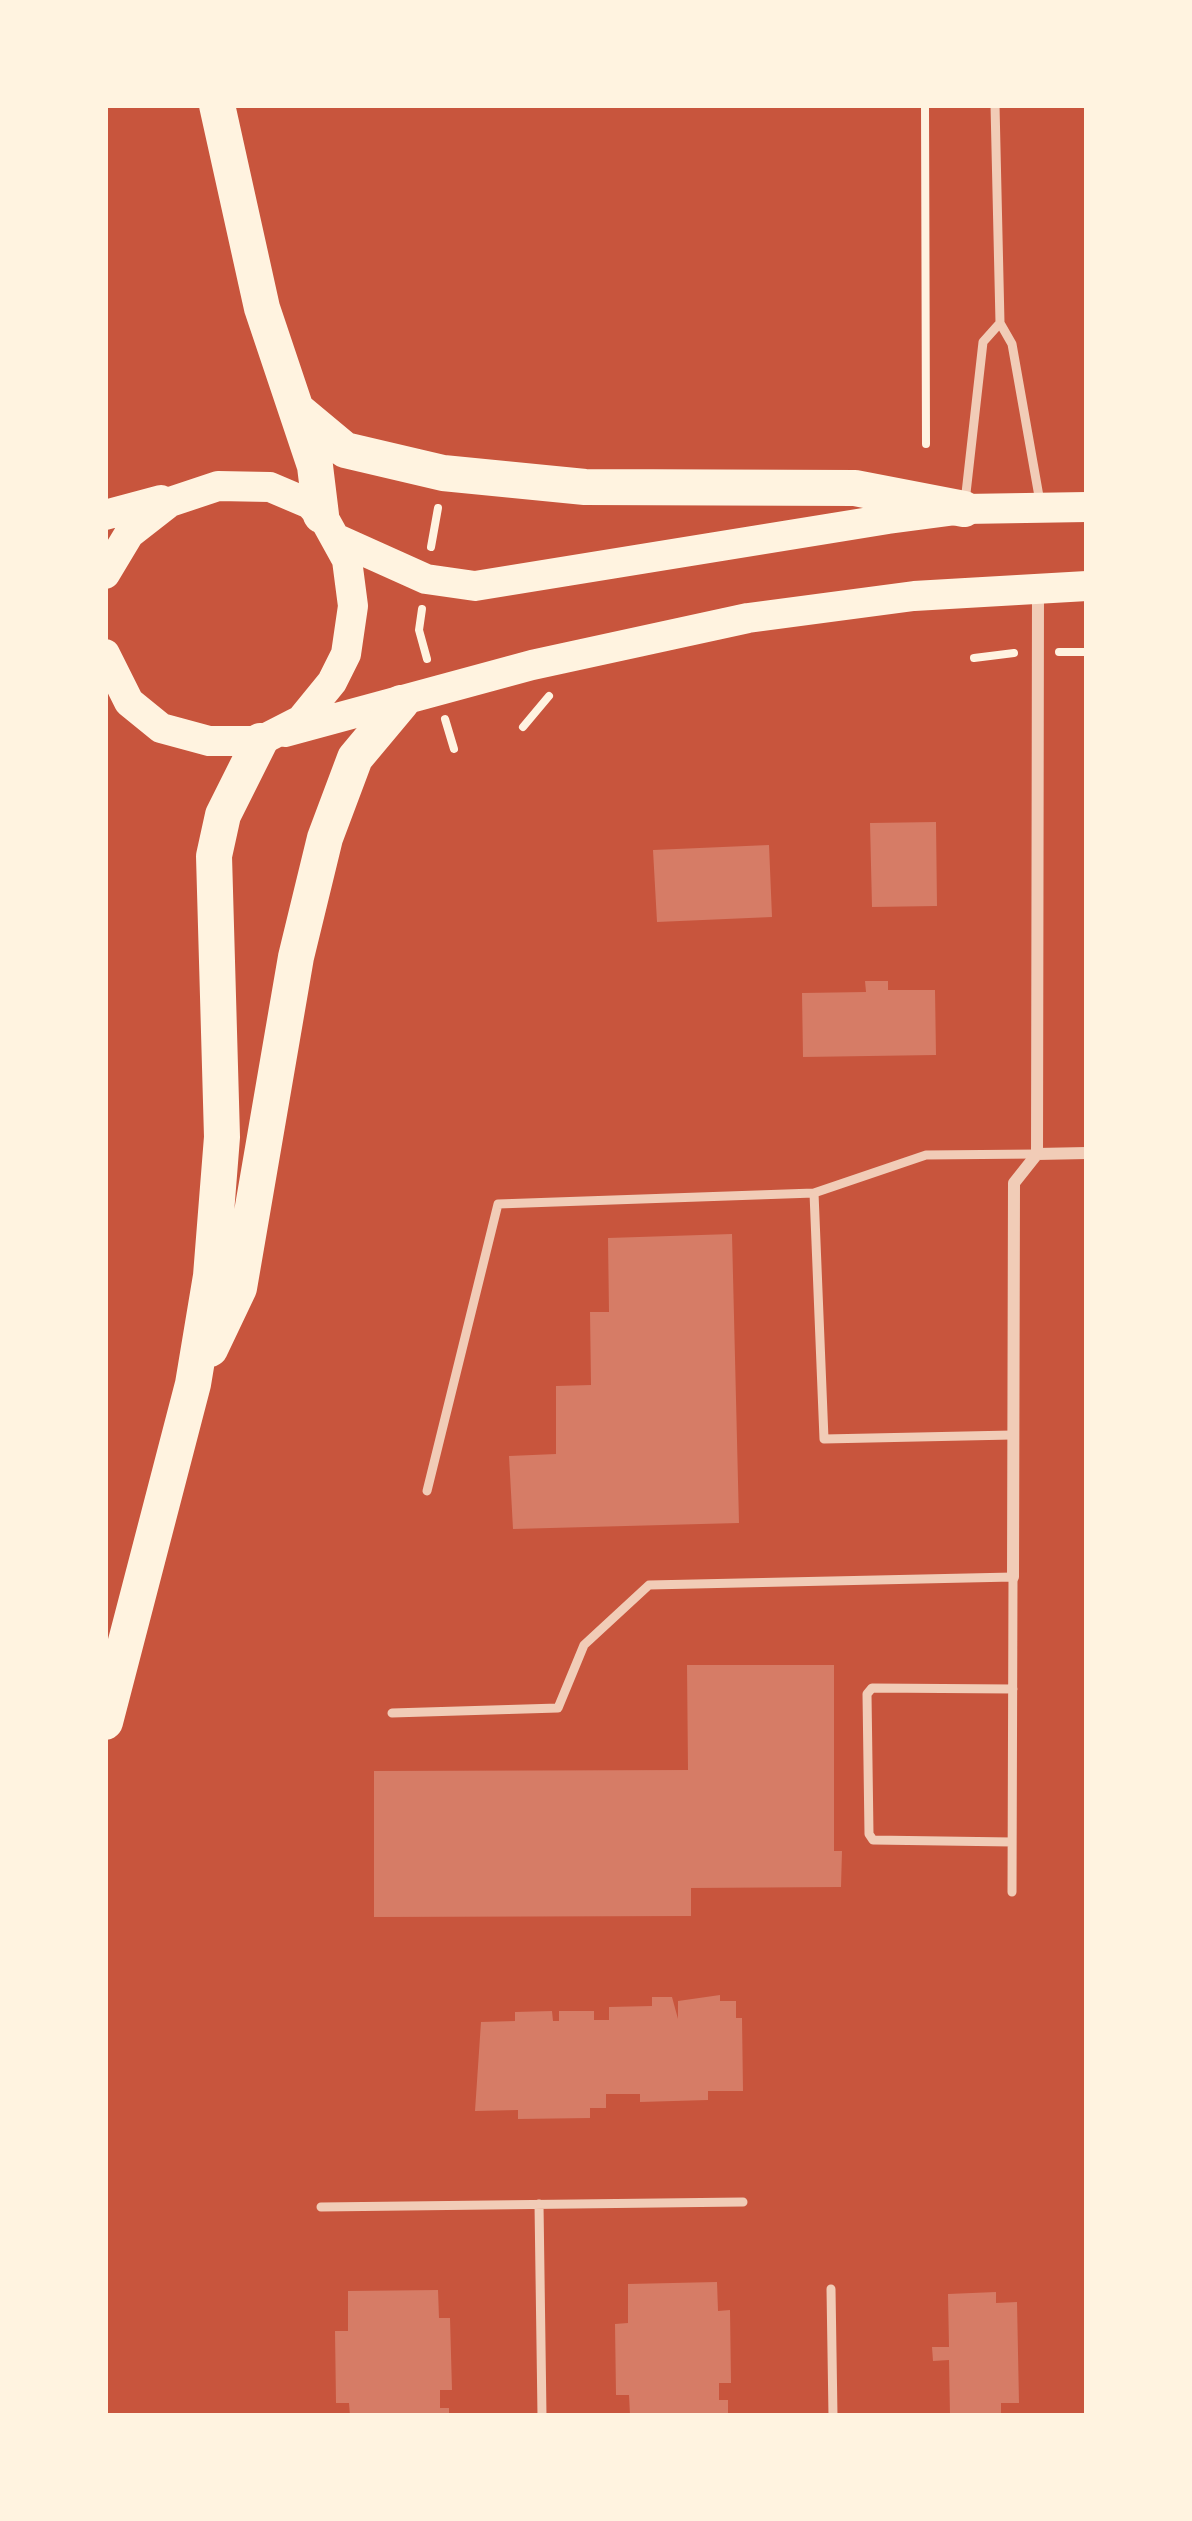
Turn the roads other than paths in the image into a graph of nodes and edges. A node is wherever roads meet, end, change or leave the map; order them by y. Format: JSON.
{"nodes":[{"id":1,"x":218,"y":105,"type":"edge"},
{"id":2,"x":995,"y":105,"type":"edge"},
{"id":3,"x":1000,"y":323,"type":"junction"},
{"id":4,"x":297,"y":410,"type":"junction"},
{"id":5,"x":196,"y":490,"type":"junction"},
{"id":6,"x":1087,"y":507,"type":"edge"},
{"id":7,"x":1041,"y":508,"type":"junction"},
{"id":8,"x":964,"y":509,"type":"junction"},
{"id":9,"x":105,"y":514,"type":"edge"},
{"id":10,"x":329,"y":527,"type":"junction"},
{"id":11,"x":105,"y":574,"type":"edge"},
{"id":12,"x":1087,"y":586,"type":"edge"},
{"id":13,"x":1038,"y":587,"type":"junction"},
{"id":14,"x":106,"y":661,"type":"edge"},
{"id":15,"x":401,"y":703,"type":"junction"},
{"id":16,"x":272,"y":737,"type":"junction"},
{"id":17,"x":1087,"y":1153,"type":"edge"},
{"id":18,"x":1037,"y":1154,"type":"junction"},
{"id":19,"x":814,"y":1193,"type":"junction"},
{"id":20,"x":193,"y":1384,"type":"junction"},
{"id":21,"x":1012,"y":1435,"type":"junction"},
{"id":22,"x":428,"y":1491,"type":"dead end"},
{"id":23,"x":1013,"y":1577,"type":"junction"},
{"id":24,"x":1012,"y":1689,"type":"junction"},
{"id":25,"x":392,"y":1712,"type":"dead end"},
{"id":26,"x":105,"y":1722,"type":"edge"},
{"id":27,"x":1012,"y":1842,"type":"junction"},
{"id":28,"x":1012,"y":1892,"type":"dead end"},
{"id":29,"x":743,"y":2201,"type":"dead end"},
{"id":30,"x":539,"y":2204,"type":"junction"},
{"id":31,"x":321,"y":2207,"type":"dead end"},
{"id":32,"x":831,"y":2289,"type":"dead end"},
{"id":33,"x":542,"y":2416,"type":"edge"},
{"id":34,"x":833,"y":2416,"type":"edge"}],
"edges":[{"from":1,"to":4,"type":"highway"},
{"from":2,"to":3,"type":"lane"},
{"from":3,"to":7,"type":"lane"},
{"from":3,"to":8,"type":"lane"},
{"from":4,"to":8,"type":"highway"},
{"from":4,"to":10,"type":"highway"},
{"from":5,"to":9,"type":"main road"},
{"from":5,"to":10,"type":"main road"},
{"from":5,"to":11,"type":"main road"},
{"from":6,"to":7,"type":"main road"},
{"from":7,"to":8,"type":"main road"},
{"from":8,"to":10,"type":"main road"},
{"from":10,"to":16,"type":"main road"},
{"from":12,"to":13,"type":"main road"},
{"from":13,"to":15,"type":"main road"},
{"from":13,"to":18,"type":"street"},
{"from":14,"to":16,"type":"main road"},
{"from":15,"to":16,"type":"main road"},
{"from":15,"to":20,"type":"highway"},
{"from":16,"to":20,"type":"highway"},
{"from":17,"to":18,"type":"street"},
{"from":18,"to":19,"type":"lane"},
{"from":18,"to":21,"type":"street"},
{"from":19,"to":21,"type":"lane"},
{"from":19,"to":22,"type":"lane"},
{"from":20,"to":26,"type":"highway"},
{"from":21,"to":23,"type":"street"},
{"from":23,"to":24,"type":"lane"},
{"from":23,"to":25,"type":"lane"},
{"from":24,"to":27,"type":"lane"},
{"from":24,"to":27,"type":"lane"},
{"from":27,"to":28,"type":"lane"},
{"from":29,"to":30,"type":"lane"},
{"from":30,"to":31,"type":"lane"},
{"from":30,"to":33,"type":"lane"},
{"from":32,"to":34,"type":"lane"}]}
